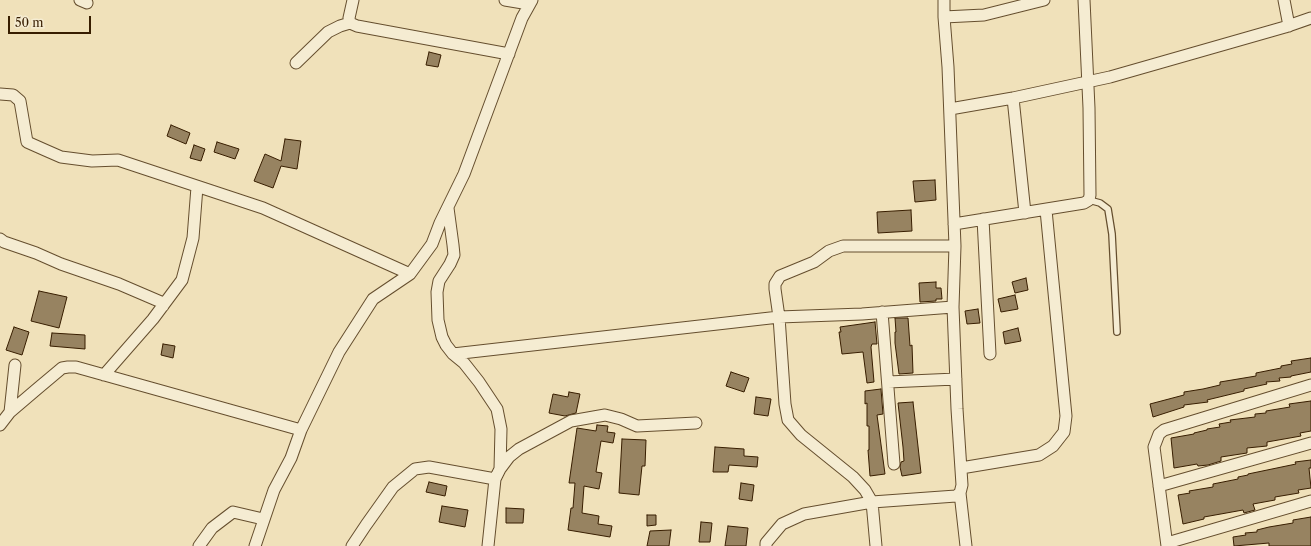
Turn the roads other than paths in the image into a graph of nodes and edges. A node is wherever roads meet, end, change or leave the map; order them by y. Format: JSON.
{"nodes":[{"id":1,"x":353,"y":0,"type":"edge"},
{"id":2,"x":505,"y":0,"type":"edge"},
{"id":3,"x":944,"y":0,"type":"edge"},
{"id":4,"x":1044,"y":0,"type":"edge"},
{"id":5,"x":1084,"y":0,"type":"edge"},
{"id":6,"x":1284,"y":0,"type":"edge"},
{"id":7,"x":531,"y":2,"type":"edge"},
{"id":8,"x":1020,"y":3,"type":"edge"},
{"id":9,"x":944,"y":17,"type":"junction"},
{"id":10,"x":1311,"y":18,"type":"edge"},
{"id":11,"x":350,"y":23,"type":"junction"},
{"id":12,"x":1289,"y":26,"type":"junction"},
{"id":13,"x":509,"y":54,"type":"junction"},
{"id":14,"x":296,"y":63,"type":"dead end"},
{"id":15,"x":1088,"y":83,"type":"junction"},
{"id":16,"x":0,"y":94,"type":"edge"},
{"id":17,"x":1013,"y":98,"type":"junction"},
{"id":18,"x":950,"y":109,"type":"junction"},
{"id":19,"x":197,"y":187,"type":"junction"},
{"id":20,"x":1089,"y":200,"type":"junction"},
{"id":21,"x":448,"y":208,"type":"junction"},
{"id":22,"x":1046,"y":210,"type":"junction"},
{"id":23,"x":1025,"y":213,"type":"junction"},
{"id":24,"x":983,"y":219,"type":"junction"},
{"id":25,"x":954,"y":224,"type":"junction"},
{"id":26,"x":0,"y":239,"type":"edge"},
{"id":27,"x":955,"y":246,"type":"junction"},
{"id":28,"x":410,"y":274,"type":"junction"},
{"id":29,"x":163,"y":306,"type":"junction"},
{"id":30,"x":953,"y":307,"type":"junction"},
{"id":31,"x":882,"y":312,"type":"junction"},
{"id":32,"x":779,"y":317,"type":"junction"},
{"id":33,"x":1117,"y":332,"type":"dead end"},
{"id":34,"x":453,"y":354,"type":"junction"},
{"id":35,"x":990,"y":354,"type":"dead end"},
{"id":36,"x":16,"y":365,"type":"dead end"},
{"id":37,"x":104,"y":375,"type":"junction"},
{"id":38,"x":956,"y":379,"type":"junction"},
{"id":39,"x":888,"y":382,"type":"junction"},
{"id":40,"x":1311,"y":385,"type":"edge"},
{"id":41,"x":10,"y":412,"type":"junction"},
{"id":42,"x":696,"y":423,"type":"dead end"},
{"id":43,"x":0,"y":425,"type":"edge"},
{"id":44,"x":301,"y":430,"type":"junction"},
{"id":45,"x":1311,"y":443,"type":"edge"},
{"id":46,"x":894,"y":464,"type":"dead end"},
{"id":47,"x":961,"y":468,"type":"junction"},
{"id":48,"x":500,"y":469,"type":"junction"},
{"id":49,"x":494,"y":479,"type":"junction"},
{"id":50,"x":1159,"y":486,"type":"junction"},
{"id":51,"x":960,"y":493,"type":"junction"},
{"id":52,"x":1311,"y":501,"type":"edge"},
{"id":53,"x":872,"y":502,"type":"junction"},
{"id":54,"x":263,"y":520,"type":"junction"},
{"id":55,"x":1167,"y":545,"type":"edge"},
{"id":56,"x":198,"y":546,"type":"edge"},
{"id":57,"x":255,"y":546,"type":"edge"},
{"id":58,"x":352,"y":546,"type":"edge"},
{"id":59,"x":488,"y":546,"type":"edge"},
{"id":60,"x":766,"y":546,"type":"edge"},
{"id":61,"x":876,"y":546,"type":"edge"},
{"id":62,"x":966,"y":546,"type":"edge"}],
"edges":[{"from":1,"to":11,"type":"street"},
{"from":2,"to":7,"type":"street"},
{"from":3,"to":9,"type":"street"},
{"from":4,"to":8,"type":"street"},
{"from":5,"to":15,"type":"street"},
{"from":6,"to":12,"type":"street"},
{"from":7,"to":13,"type":"street"},
{"from":8,"to":9,"type":"street"},
{"from":9,"to":18,"type":"street"},
{"from":10,"to":12,"type":"street"},
{"from":11,"to":13,"type":"street"},
{"from":11,"to":14,"type":"street"},
{"from":12,"to":15,"type":"street"},
{"from":13,"to":21,"type":"street"},
{"from":15,"to":17,"type":"street"},
{"from":15,"to":20,"type":"street"},
{"from":16,"to":19,"type":"street"},
{"from":17,"to":18,"type":"street"},
{"from":17,"to":23,"type":"street"},
{"from":18,"to":25,"type":"street"},
{"from":19,"to":28,"type":"street"},
{"from":19,"to":29,"type":"street"},
{"from":20,"to":22,"type":"street"},
{"from":20,"to":33,"type":"lane"},
{"from":21,"to":28,"type":"street"},
{"from":21,"to":34,"type":"street"},
{"from":22,"to":23,"type":"street"},
{"from":22,"to":47,"type":"street"},
{"from":23,"to":24,"type":"street"},
{"from":24,"to":25,"type":"street"},
{"from":24,"to":35,"type":"street"},
{"from":25,"to":27,"type":"street"},
{"from":26,"to":29,"type":"street"},
{"from":27,"to":30,"type":"street"},
{"from":27,"to":32,"type":"street"},
{"from":28,"to":44,"type":"street"},
{"from":29,"to":37,"type":"street"},
{"from":30,"to":31,"type":"street"},
{"from":30,"to":38,"type":"street"},
{"from":31,"to":32,"type":"street"},
{"from":31,"to":39,"type":"street"},
{"from":32,"to":34,"type":"street"},
{"from":32,"to":53,"type":"street"},
{"from":34,"to":48,"type":"street"},
{"from":36,"to":41,"type":"street"},
{"from":37,"to":41,"type":"street"},
{"from":37,"to":44,"type":"street"},
{"from":38,"to":39,"type":"street"},
{"from":38,"to":47,"type":"street"},
{"from":39,"to":46,"type":"street"},
{"from":40,"to":50,"type":"street"},
{"from":41,"to":43,"type":"street"},
{"from":42,"to":48,"type":"street"},
{"from":44,"to":54,"type":"street"},
{"from":45,"to":50,"type":"street"},
{"from":47,"to":51,"type":"street"},
{"from":48,"to":49,"type":"street"},
{"from":49,"to":58,"type":"street"},
{"from":49,"to":59,"type":"street"},
{"from":50,"to":55,"type":"street"},
{"from":51,"to":53,"type":"street"},
{"from":51,"to":62,"type":"street"},
{"from":52,"to":55,"type":"street"},
{"from":53,"to":60,"type":"street"},
{"from":53,"to":61,"type":"street"},
{"from":54,"to":56,"type":"street"},
{"from":54,"to":57,"type":"street"}]}
